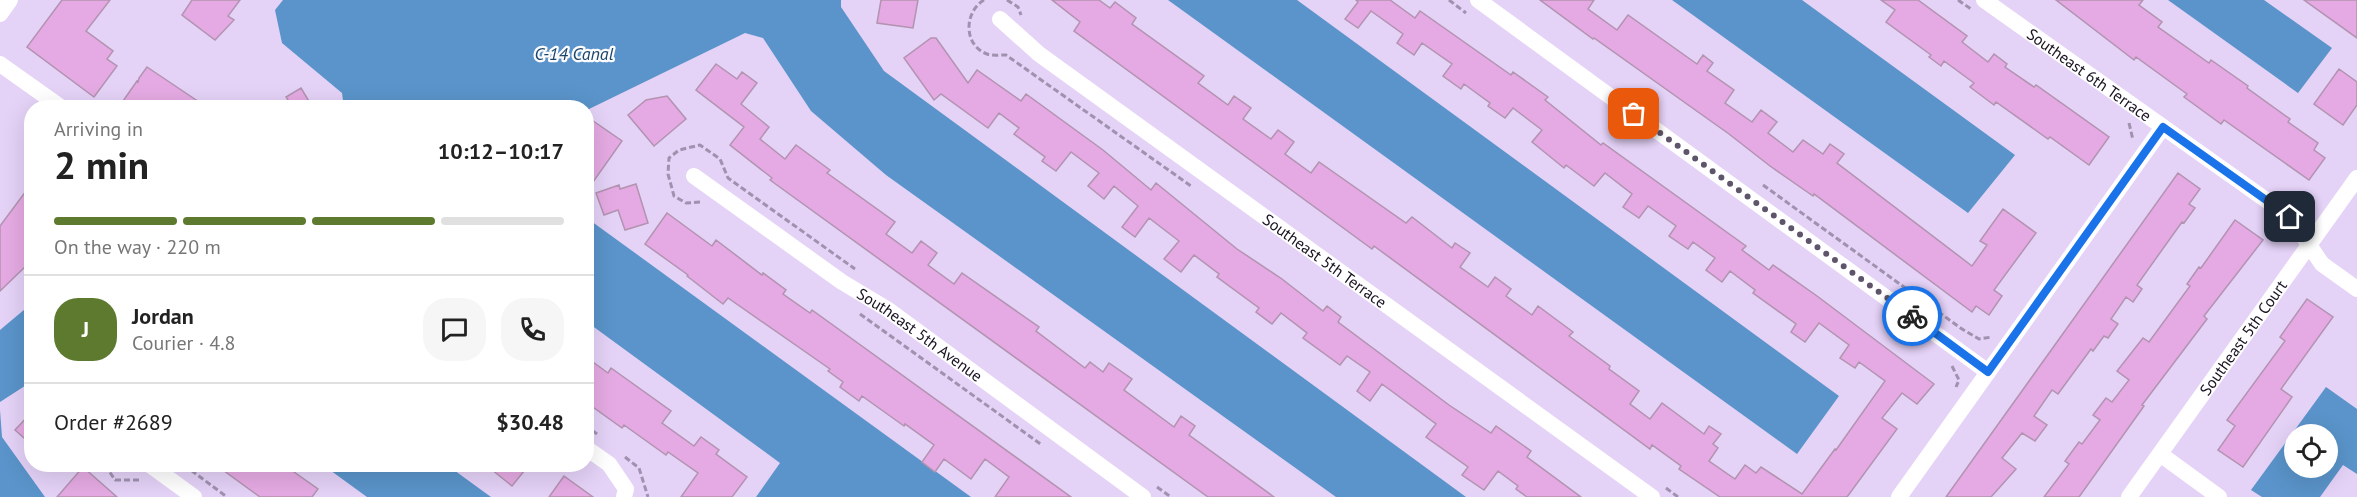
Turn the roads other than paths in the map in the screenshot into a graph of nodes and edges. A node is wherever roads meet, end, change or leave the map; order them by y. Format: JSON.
{"nodes":[{"id":1,"x":10,"y":0,"type":"edge"},
{"id":2,"x":1478,"y":0,"type":"edge"},
{"id":3,"x":1979,"y":5,"type":"edge"},
{"id":4,"x":0,"y":15,"type":"edge"},
{"id":5,"x":1000,"y":19,"type":"dead end"},
{"id":6,"x":0,"y":64,"type":"edge"},
{"id":7,"x":51,"y":100,"type":"edge"},
{"id":8,"x":2163,"y":127,"type":"junction"},
{"id":9,"x":694,"y":176,"type":"dead end"},
{"id":10,"x":2357,"y":178,"type":"edge"},
{"id":11,"x":2309,"y":245,"type":"junction"},
{"id":12,"x":2357,"y":289,"type":"edge"},
{"id":13,"x":1988,"y":372,"type":"junction"},
{"id":14,"x":594,"y":454,"type":"edge"},
{"id":15,"x":2160,"y":454,"type":"junction"},
{"id":16,"x":148,"y":473,"type":"edge"},
{"id":17,"x":625,"y":493,"type":"edge"},
{"id":18,"x":194,"y":497,"type":"edge"},
{"id":19,"x":1143,"y":497,"type":"edge"},
{"id":20,"x":1652,"y":497,"type":"edge"},
{"id":21,"x":1899,"y":497,"type":"edge"},
{"id":22,"x":2129,"y":497,"type":"edge"},
{"id":23,"x":2219,"y":497,"type":"edge"}],
"edges":[{"from":1,"to":4,"type":"street"},
{"from":2,"to":13,"type":"street"},
{"from":3,"to":8,"type":"street","name":"Southeast 6th Terrace"},
{"from":5,"to":20,"type":"street","name":"Southeast 5th Terrace"},
{"from":6,"to":7,"type":"street"},
{"from":8,"to":11,"type":"street","name":"Southeast 6th Terrace"},
{"from":8,"to":13,"type":"street"},
{"from":9,"to":19,"type":"street","name":"Southeast 5th Avenue"},
{"from":10,"to":11,"type":"street","name":"Southeast 5th Court"},
{"from":11,"to":12,"type":"street","name":"Southeast 6th Terrace"},
{"from":11,"to":15,"type":"street","name":"Southeast 5th Court"},
{"from":13,"to":21,"type":"street"},
{"from":14,"to":17,"type":"street"},
{"from":15,"to":22,"type":"street","name":"Southeast 5th Court"},
{"from":15,"to":23,"type":"street"},
{"from":16,"to":18,"type":"street"}]}
